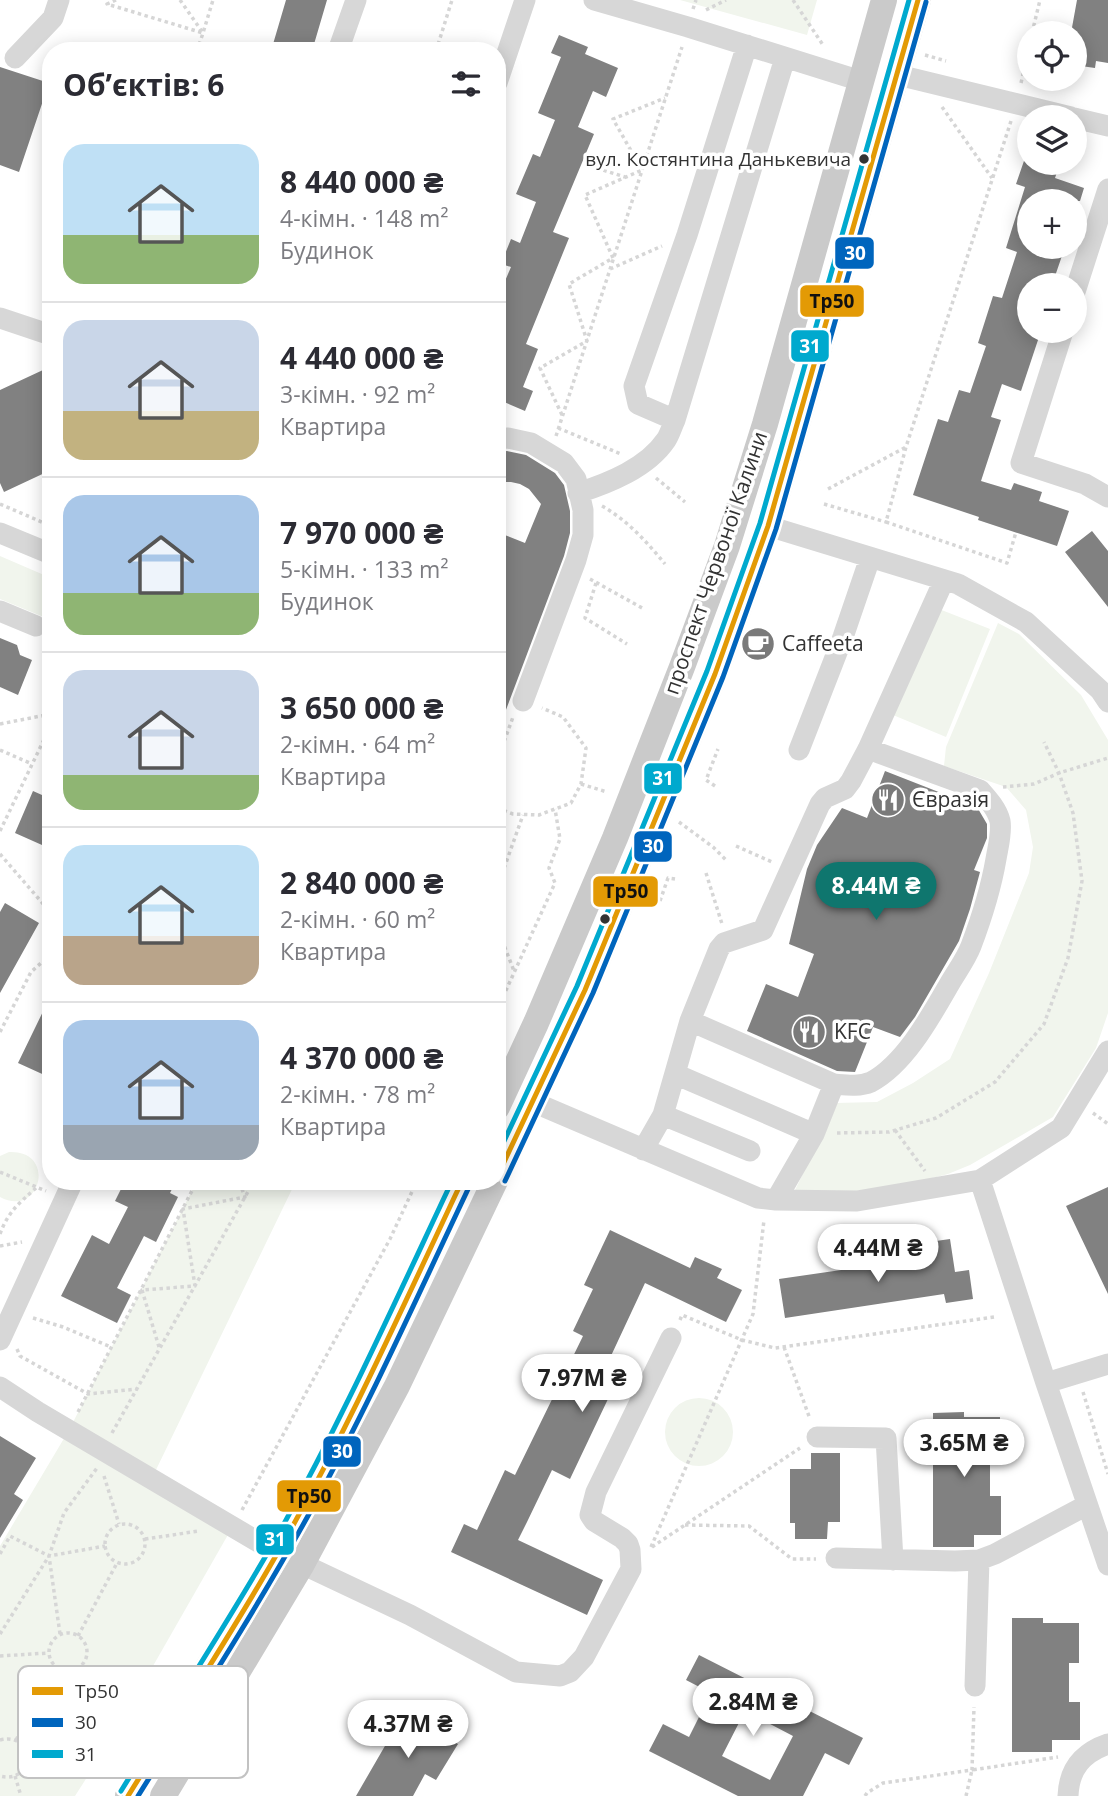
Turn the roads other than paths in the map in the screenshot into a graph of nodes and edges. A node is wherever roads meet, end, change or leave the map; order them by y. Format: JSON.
{"nodes":[{"id":1,"x":59,"y":0,"type":"edge"},
{"id":2,"x":356,"y":0,"type":"edge"},
{"id":3,"x":525,"y":0,"type":"edge"},
{"id":4,"x":594,"y":0,"type":"edge"},
{"id":5,"x":884,"y":0,"type":"edge"},
{"id":6,"x":918,"y":0,"type":"edge"},
{"id":7,"x":341,"y":42,"type":"edge"},
{"id":8,"x":747,"y":46,"type":"junction"},
{"id":9,"x":506,"y":56,"type":"edge"},
{"id":10,"x":15,"y":58,"type":"dead end"},
{"id":11,"x":785,"y":58,"type":"junction"},
{"id":12,"x":898,"y":75,"type":"junction"},
{"id":13,"x":861,"y":81,"type":"junction"},
{"id":14,"x":1020,"y":105,"type":"edge"},
{"id":15,"x":1087,"y":121,"type":"edge"},
{"id":16,"x":1108,"y":126,"type":"edge"},
{"id":17,"x":1108,"y":189,"type":"edge"},
{"id":18,"x":1081,"y":273,"type":"edge"},
{"id":19,"x":0,"y":318,"type":"edge"},
{"id":20,"x":42,"y":332,"type":"edge"},
{"id":21,"x":1059,"y":343,"type":"edge"},
{"id":22,"x":675,"y":420,"type":"junction"},
{"id":23,"x":506,"y":438,"type":"edge"},
{"id":24,"x":578,"y":493,"type":"junction"},
{"id":25,"x":1108,"y":497,"type":"edge"},
{"id":26,"x":768,"y":526,"type":"junction"},
{"id":27,"x":0,"y":533,"type":"edge"},
{"id":28,"x":42,"y":550,"type":"edge"},
{"id":29,"x":870,"y":558,"type":"junction"},
{"id":30,"x":944,"y":580,"type":"junction"},
{"id":31,"x":0,"y":611,"type":"edge"},
{"id":32,"x":36,"y":626,"type":"dead end"},
{"id":33,"x":1108,"y":702,"type":"edge"},
{"id":34,"x":533,"y":704,"type":"road end"},
{"id":35,"x":868,"y":749,"type":"junction"},
{"id":36,"x":799,"y":750,"type":"dead end"},
{"id":37,"x":690,"y":1021,"type":"junction"},
{"id":38,"x":1108,"y":1051,"type":"edge"},
{"id":39,"x":506,"y":1071,"type":"edge"},
{"id":40,"x":675,"y":1074,"type":"junction"},
{"id":41,"x":834,"y":1084,"type":"junction"},
{"id":42,"x":533,"y":1102,"type":"junction"},
{"id":43,"x":663,"y":1115,"type":"junction"},
{"id":44,"x":814,"y":1133,"type":"junction"},
{"id":45,"x":643,"y":1150,"type":"junction"},
{"id":46,"x":750,"y":1151,"type":"dead end"},
{"id":47,"x":506,"y":1158,"type":"edge"},
{"id":48,"x":981,"y":1180,"type":"junction"},
{"id":49,"x":68,"y":1190,"type":"edge"},
{"id":50,"x":458,"y":1190,"type":"edge"},
{"id":51,"x":491,"y":1190,"type":"edge"},
{"id":52,"x":771,"y":1205,"type":"junction"},
{"id":53,"x":3,"y":1334,"type":"edge"},
{"id":54,"x":671,"y":1338,"type":"road end"},
{"id":55,"x":1108,"y":1364,"type":"edge"},
{"id":56,"x":1046,"y":1382,"type":"junction"},
{"id":57,"x":0,"y":1387,"type":"edge"},
{"id":58,"x":817,"y":1437,"type":"road end"},
{"id":59,"x":1087,"y":1504,"type":"junction"},
{"id":60,"x":277,"y":1553,"type":"junction"},
{"id":61,"x":836,"y":1558,"type":"road end"},
{"id":62,"x":893,"y":1560,"type":"junction"},
{"id":63,"x":979,"y":1560,"type":"junction"},
{"id":64,"x":302,"y":1564,"type":"junction"},
{"id":65,"x":1108,"y":1565,"type":"edge"},
{"id":66,"x":208,"y":1666,"type":"edge"},
{"id":67,"x":241,"y":1666,"type":"edge"},
{"id":68,"x":975,"y":1686,"type":"road end"},
{"id":69,"x":1108,"y":1744,"type":"edge"},
{"id":70,"x":139,"y":1778,"type":"edge"},
{"id":71,"x":174,"y":1778,"type":"edge"},
{"id":72,"x":128,"y":1796,"type":"edge"},
{"id":73,"x":163,"y":1796,"type":"edge"},
{"id":74,"x":1069,"y":1796,"type":"edge"}],
"edges":[{"from":1,"to":10,"type":"street"},
{"from":2,"to":7,"type":"street"},
{"from":3,"to":9,"type":"street"},
{"from":4,"to":8,"type":"street"},
{"from":5,"to":13,"type":"main road","name":"проспект Червоної Калини"},
{"from":6,"to":12,"type":"main road","name":"проспект Червоної Калини"},
{"from":8,"to":11,"type":"street"},
{"from":8,"to":22,"type":"street"},
{"from":11,"to":13,"type":"street"},
{"from":11,"to":22,"type":"street"},
{"from":12,"to":14,"type":"street"},
{"from":12,"to":26,"type":"main road","name":"проспект Червоної Калини"},
{"from":13,"to":39,"type":"main road","name":"проспект Червоної Калини"},
{"from":15,"to":16,"type":"street"},
{"from":17,"to":18,"type":"street"},
{"from":19,"to":20,"type":"street"},
{"from":21,"to":25,"type":"street"},
{"from":22,"to":24,"type":"street"},
{"from":23,"to":24,"type":"street"},
{"from":24,"to":34,"type":"street"},
{"from":26,"to":29,"type":"street","name":"проспект Червоної Калини"},
{"from":26,"to":42,"type":"main road","name":"проспект Червоної Калини"},
{"from":27,"to":28,"type":"street"},
{"from":29,"to":30,"type":"street","name":"проспект Червоної Калини"},
{"from":29,"to":36,"type":"street"},
{"from":30,"to":33,"type":"street","name":"проспект Червоної Калини"},
{"from":30,"to":35,"type":"street"},
{"from":31,"to":32,"type":"street"},
{"from":35,"to":37,"type":"street"},
{"from":35,"to":41,"type":"street"},
{"from":37,"to":40,"type":"street"},
{"from":37,"to":41,"type":"street"},
{"from":38,"to":48,"type":"street"},
{"from":40,"to":43,"type":"street"},
{"from":40,"to":44,"type":"street"},
{"from":41,"to":44,"type":"street"},
{"from":42,"to":45,"type":"street"},
{"from":42,"to":47,"type":"main road","name":"проспект Червоної Калини"},
{"from":43,"to":45,"type":"street"},
{"from":43,"to":46,"type":"street"},
{"from":44,"to":52,"type":"street"},
{"from":45,"to":52,"type":"street"},
{"from":48,"to":52,"type":"street"},
{"from":48,"to":56,"type":"street"},
{"from":49,"to":53,"type":"street"},
{"from":50,"to":60,"type":"main road"},
{"from":51,"to":64,"type":"main road","name":"проспект Червоної Калини"},
{"from":54,"to":64,"type":"street"},
{"from":55,"to":56,"type":"street"},
{"from":56,"to":59,"type":"street"},
{"from":57,"to":60,"type":"street"},
{"from":58,"to":62,"type":"street"},
{"from":59,"to":63,"type":"street"},
{"from":59,"to":65,"type":"street"},
{"from":60,"to":66,"type":"main road"},
{"from":61,"to":62,"type":"street"},
{"from":62,"to":63,"type":"street"},
{"from":63,"to":68,"type":"street"},
{"from":64,"to":67,"type":"main road","name":"проспект Червоної Калини"},
{"from":69,"to":74,"type":"street"},
{"from":70,"to":72,"type":"main road"},
{"from":71,"to":73,"type":"main road","name":"проспект Червоної Калини"}]}
